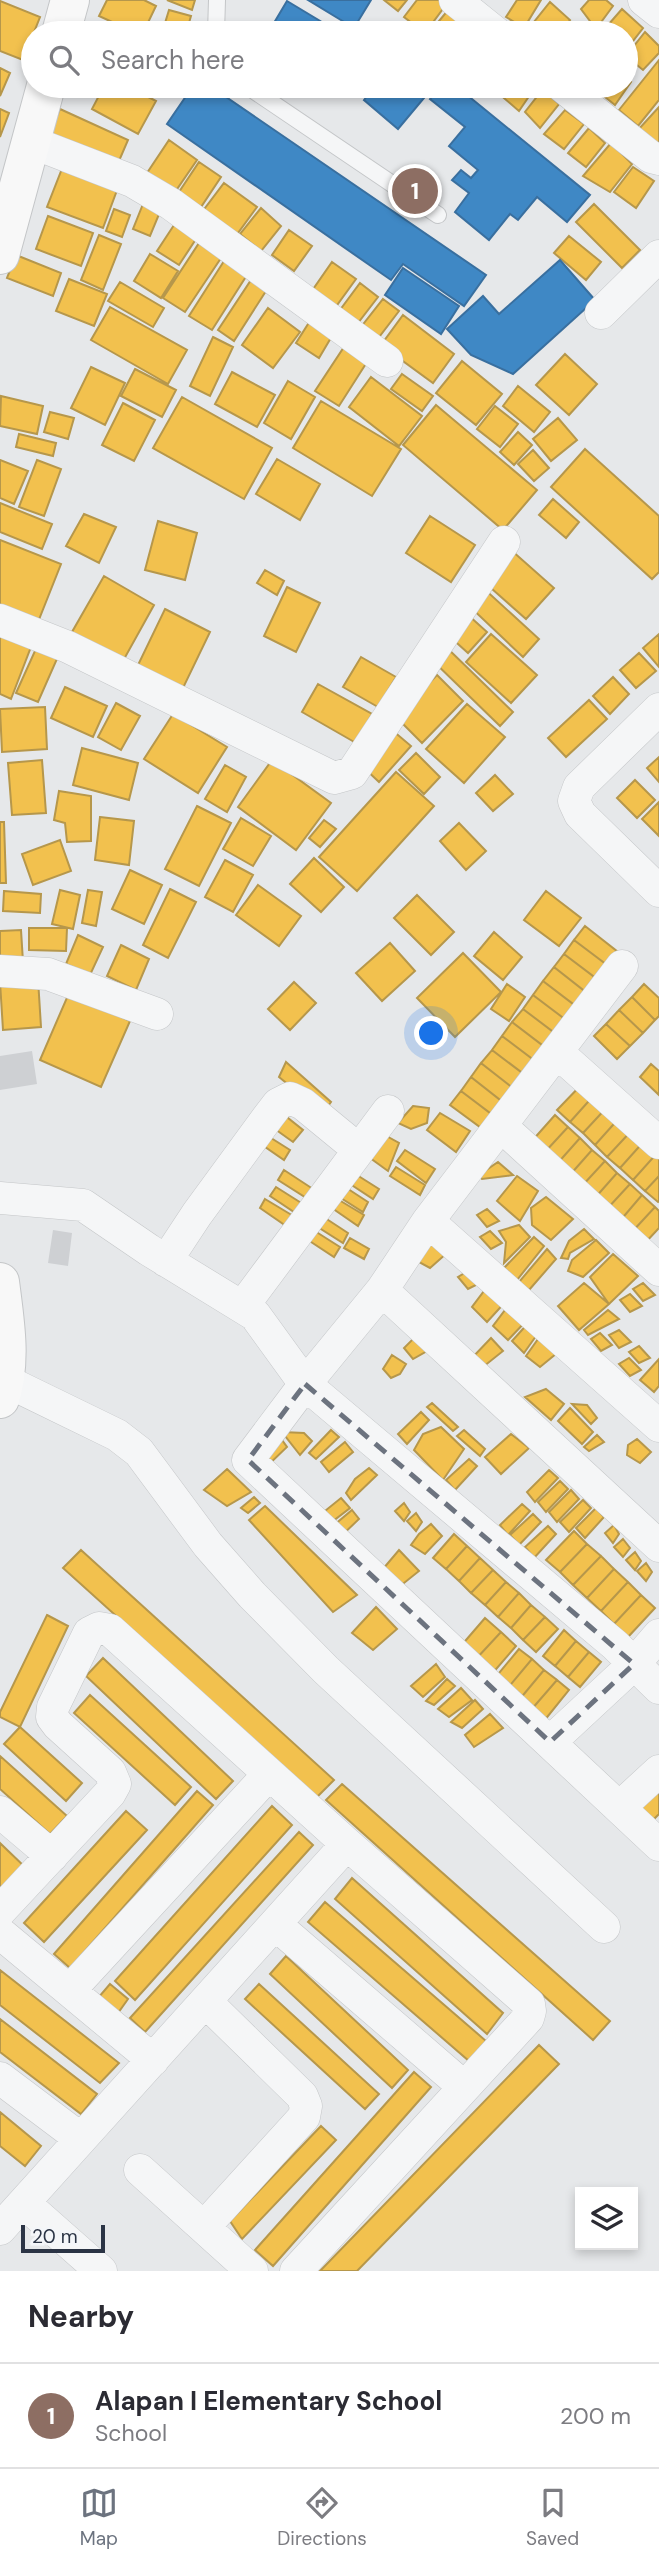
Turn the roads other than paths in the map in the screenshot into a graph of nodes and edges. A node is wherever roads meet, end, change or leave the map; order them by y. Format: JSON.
{"nodes":[{"id":1,"x":70,"y":0,"type":"edge"},
{"id":2,"x":217,"y":0,"type":"edge"},
{"id":3,"x":455,"y":0,"type":"edge"},
{"id":4,"x":644,"y":0,"type":"edge"},
{"id":5,"x":659,"y":12,"type":"edge"},
{"id":6,"x":64,"y":21,"type":"edge"},
{"id":7,"x":216,"y":21,"type":"edge"},
{"id":8,"x":481,"y":21,"type":"edge"},
{"id":9,"x":44,"y":98,"type":"edge"},
{"id":10,"x":265,"y":98,"type":"edge"},
{"id":11,"x":577,"y":98,"type":"edge"},
{"id":12,"x":31,"y":142,"type":"junction"},
{"id":13,"x":659,"y":159,"type":"edge"},
{"id":14,"x":8,"y":192,"type":"edge"},
{"id":15,"x":438,"y":215,"type":"dead end"},
{"id":16,"x":0,"y":255,"type":"edge"},
{"id":17,"x":659,"y":256,"type":"edge"},
{"id":18,"x":601,"y":313,"type":"dead end"},
{"id":19,"x":387,"y":361,"type":"dead end"},
{"id":20,"x":504,"y":542,"type":"dead end"},
{"id":21,"x":0,"y":620,"type":"edge"},
{"id":22,"x":659,"y":709,"type":"edge"},
{"id":23,"x":659,"y":891,"type":"edge"},
{"id":24,"x":622,"y":966,"type":"dead end"},
{"id":25,"x":0,"y":971,"type":"edge"},
{"id":26,"x":157,"y":1014,"type":"dead end"},
{"id":27,"x":557,"y":1052,"type":"junction"},
{"id":28,"x":388,"y":1111,"type":"dead end"},
{"id":29,"x":501,"y":1126,"type":"junction"},
{"id":30,"x":656,"y":1134,"type":"edge"},
{"id":31,"x":359,"y":1150,"type":"junction"},
{"id":32,"x":0,"y":1198,"type":"edge"},
{"id":33,"x":428,"y":1222,"type":"junction"},
{"id":34,"x":166,"y":1261,"type":"junction"},
{"id":35,"x":659,"y":1270,"type":"edge"},
{"id":36,"x":0,"y":1282,"type":"edge"},
{"id":37,"x":382,"y":1290,"type":"junction"},
{"id":38,"x":243,"y":1306,"type":"junction"},
{"id":39,"x":305,"y":1384,"type":"junction"},
{"id":40,"x":15,"y":1391,"type":"edge"},
{"id":41,"x":659,"y":1426,"type":"edge"},
{"id":42,"x":659,"y":1546,"type":"edge"},
{"id":43,"x":659,"y":1635,"type":"edge"},
{"id":44,"x":634,"y":1664,"type":"junction"},
{"id":45,"x":659,"y":1688,"type":"edge"},
{"id":46,"x":550,"y":1742,"type":"junction"},
{"id":47,"x":659,"y":1771,"type":"edge"},
{"id":48,"x":269,"y":1774,"type":"junction"},
{"id":49,"x":620,"y":1807,"type":"junction"},
{"id":50,"x":0,"y":1812,"type":"edge"},
{"id":51,"x":347,"y":1844,"type":"junction"},
{"id":52,"x":659,"y":1845,"type":"edge"},
{"id":53,"x":52,"y":1856,"type":"junction"},
{"id":54,"x":0,"y":1911,"type":"edge"},
{"id":55,"x":275,"y":1924,"type":"junction"},
{"id":56,"x":604,"y":1927,"type":"dead end"},
{"id":57,"x":0,"y":1933,"type":"edge"},
{"id":58,"x":69,"y":1990,"type":"junction"},
{"id":59,"x":206,"y":2002,"type":"junction"},
{"id":60,"x":153,"y":2060,"type":"junction"},
{"id":61,"x":0,"y":2078,"type":"edge"},
{"id":62,"x":463,"y":2086,"type":"junction"},
{"id":63,"x":81,"y":2139,"type":"junction"},
{"id":64,"x":140,"y":2170,"type":"dead end"},
{"id":65,"x":24,"y":2203,"type":"junction"},
{"id":66,"x":204,"y":2227,"type":"junction"},
{"id":67,"x":0,"y":2228,"type":"edge"},
{"id":68,"x":102,"y":2271,"type":"edge"},
{"id":69,"x":252,"y":2271,"type":"edge"},
{"id":70,"x":296,"y":2271,"type":"edge"}],
"edges":[{"from":1,"to":6,"type":"street"},
{"from":2,"to":7,"type":"lane"},
{"from":3,"to":8,"type":"street"},
{"from":4,"to":5,"type":"street"},
{"from":9,"to":12,"type":"street"},
{"from":10,"to":15,"type":"lane"},
{"from":11,"to":13,"type":"street"},
{"from":12,"to":14,"type":"street"},
{"from":12,"to":19,"type":"street"},
{"from":14,"to":16,"type":"street"},
{"from":17,"to":18,"type":"street"},
{"from":20,"to":21,"type":"street"},
{"from":22,"to":23,"type":"street"},
{"from":24,"to":27,"type":"street"},
{"from":25,"to":26,"type":"street"},
{"from":27,"to":29,"type":"street"},
{"from":27,"to":30,"type":"street"},
{"from":28,"to":31,"type":"street"},
{"from":29,"to":33,"type":"street"},
{"from":29,"to":35,"type":"street"},
{"from":31,"to":34,"type":"street"},
{"from":31,"to":38,"type":"street"},
{"from":32,"to":34,"type":"street"},
{"from":33,"to":37,"type":"street"},
{"from":33,"to":41,"type":"street"},
{"from":34,"to":38,"type":"street"},
{"from":36,"to":40,"type":"street"},
{"from":37,"to":39,"type":"street"},
{"from":37,"to":42,"type":"street"},
{"from":38,"to":39,"type":"street"},
{"from":39,"to":44,"type":"street"},
{"from":39,"to":46,"type":"street"},
{"from":40,"to":56,"type":"street"},
{"from":43,"to":44,"type":"street"},
{"from":44,"to":45,"type":"street"},
{"from":44,"to":46,"type":"street"},
{"from":46,"to":49,"type":"street"},
{"from":47,"to":49,"type":"street"},
{"from":48,"to":51,"type":"street"},
{"from":48,"to":53,"type":"street"},
{"from":48,"to":58,"type":"street"},
{"from":49,"to":52,"type":"street"},
{"from":50,"to":53,"type":"street"},
{"from":51,"to":55,"type":"street"},
{"from":51,"to":62,"type":"street"},
{"from":53,"to":54,"type":"street"},
{"from":55,"to":59,"type":"street"},
{"from":55,"to":62,"type":"street"},
{"from":57,"to":58,"type":"street"},
{"from":58,"to":60,"type":"street"},
{"from":59,"to":60,"type":"street"},
{"from":59,"to":66,"type":"street"},
{"from":60,"to":63,"type":"street"},
{"from":61,"to":63,"type":"street"},
{"from":62,"to":70,"type":"street"},
{"from":63,"to":65,"type":"street"},
{"from":64,"to":66,"type":"street"},
{"from":65,"to":67,"type":"street"},
{"from":65,"to":68,"type":"street"},
{"from":66,"to":69,"type":"street"}]}
